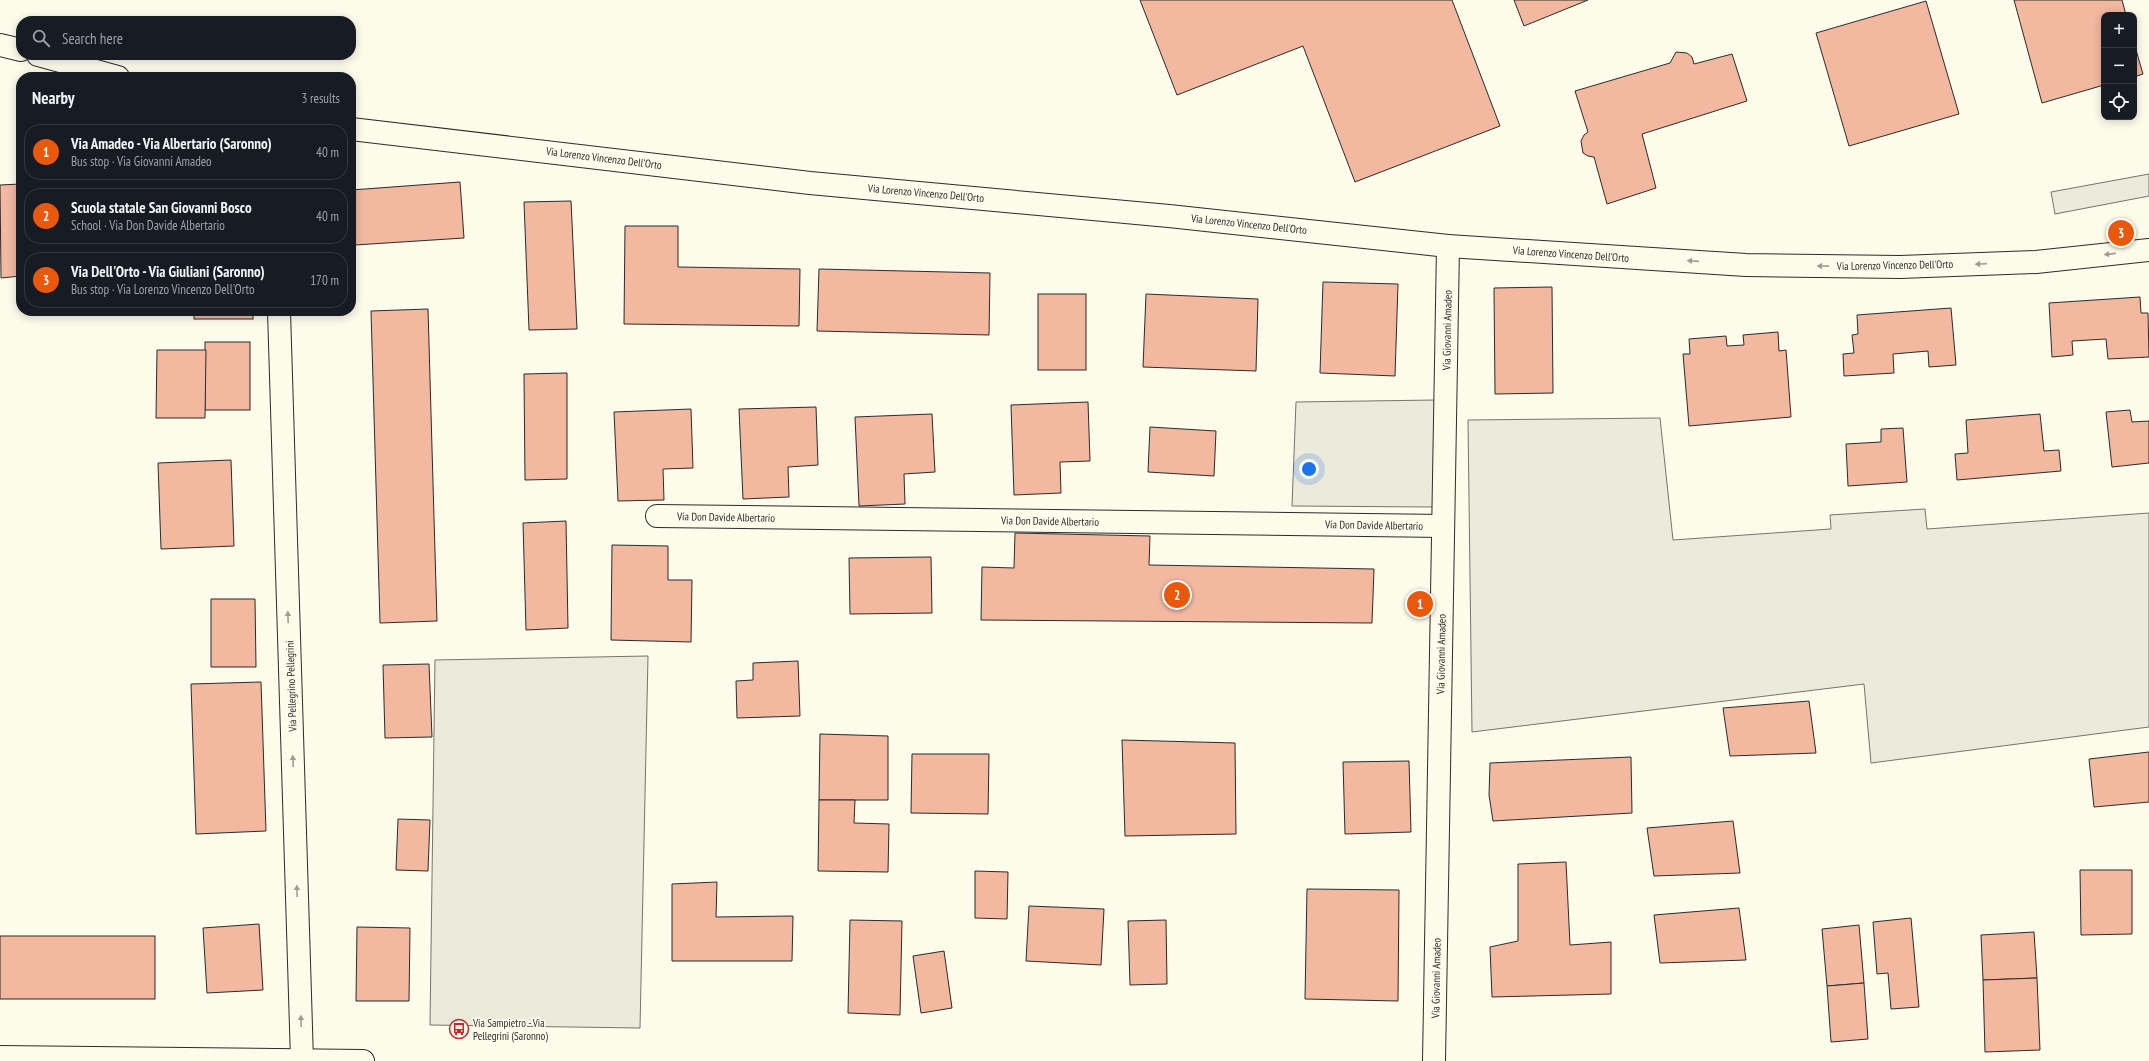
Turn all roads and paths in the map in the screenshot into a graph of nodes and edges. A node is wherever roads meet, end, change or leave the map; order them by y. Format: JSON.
{"nodes":[{"id":1,"x":0,"y":45,"type":"edge"},
{"id":2,"x":16,"y":49,"type":"edge"},
{"id":3,"x":56,"y":60,"type":"edge"},
{"id":4,"x":100,"y":72,"type":"edge"},
{"id":5,"x":356,"y":130,"type":"edge"},
{"id":6,"x":1448,"y":246,"type":"junction"},
{"id":7,"x":2149,"y":250,"type":"edge"},
{"id":8,"x":279,"y":316,"type":"edge"},
{"id":9,"x":657,"y":516,"type":"dead end"},
{"id":10,"x":1443,"y":526,"type":"junction"},
{"id":11,"x":0,"y":1057,"type":"edge"},
{"id":12,"x":302,"y":1060,"type":"junction"},
{"id":13,"x":363,"y":1061,"type":"edge"},
{"id":14,"x":1434,"y":1061,"type":"edge"}],
"edges":[{"from":1,"to":2,"type":"street"},
{"from":3,"to":4,"type":"street"},
{"from":5,"to":6,"type":"street","name":"Via Lorenzo Vincenzo Dell'Orto"},
{"from":7,"to":6,"type":"street","name":"Via Lorenzo Vincenzo Dell'Orto","one_way":true},
{"from":6,"to":10,"type":"street","name":"Via Giovanni Amadeo"},
{"from":12,"to":8,"type":"street","name":"Via Pellegrino Pellegrini","one_way":true},
{"from":9,"to":10,"type":"street","name":"Via Don Davide Albertario"},
{"from":10,"to":14,"type":"street","name":"Via Giovanni Amadeo"},
{"from":11,"to":12,"type":"street"},
{"from":12,"to":13,"type":"street"}]}
